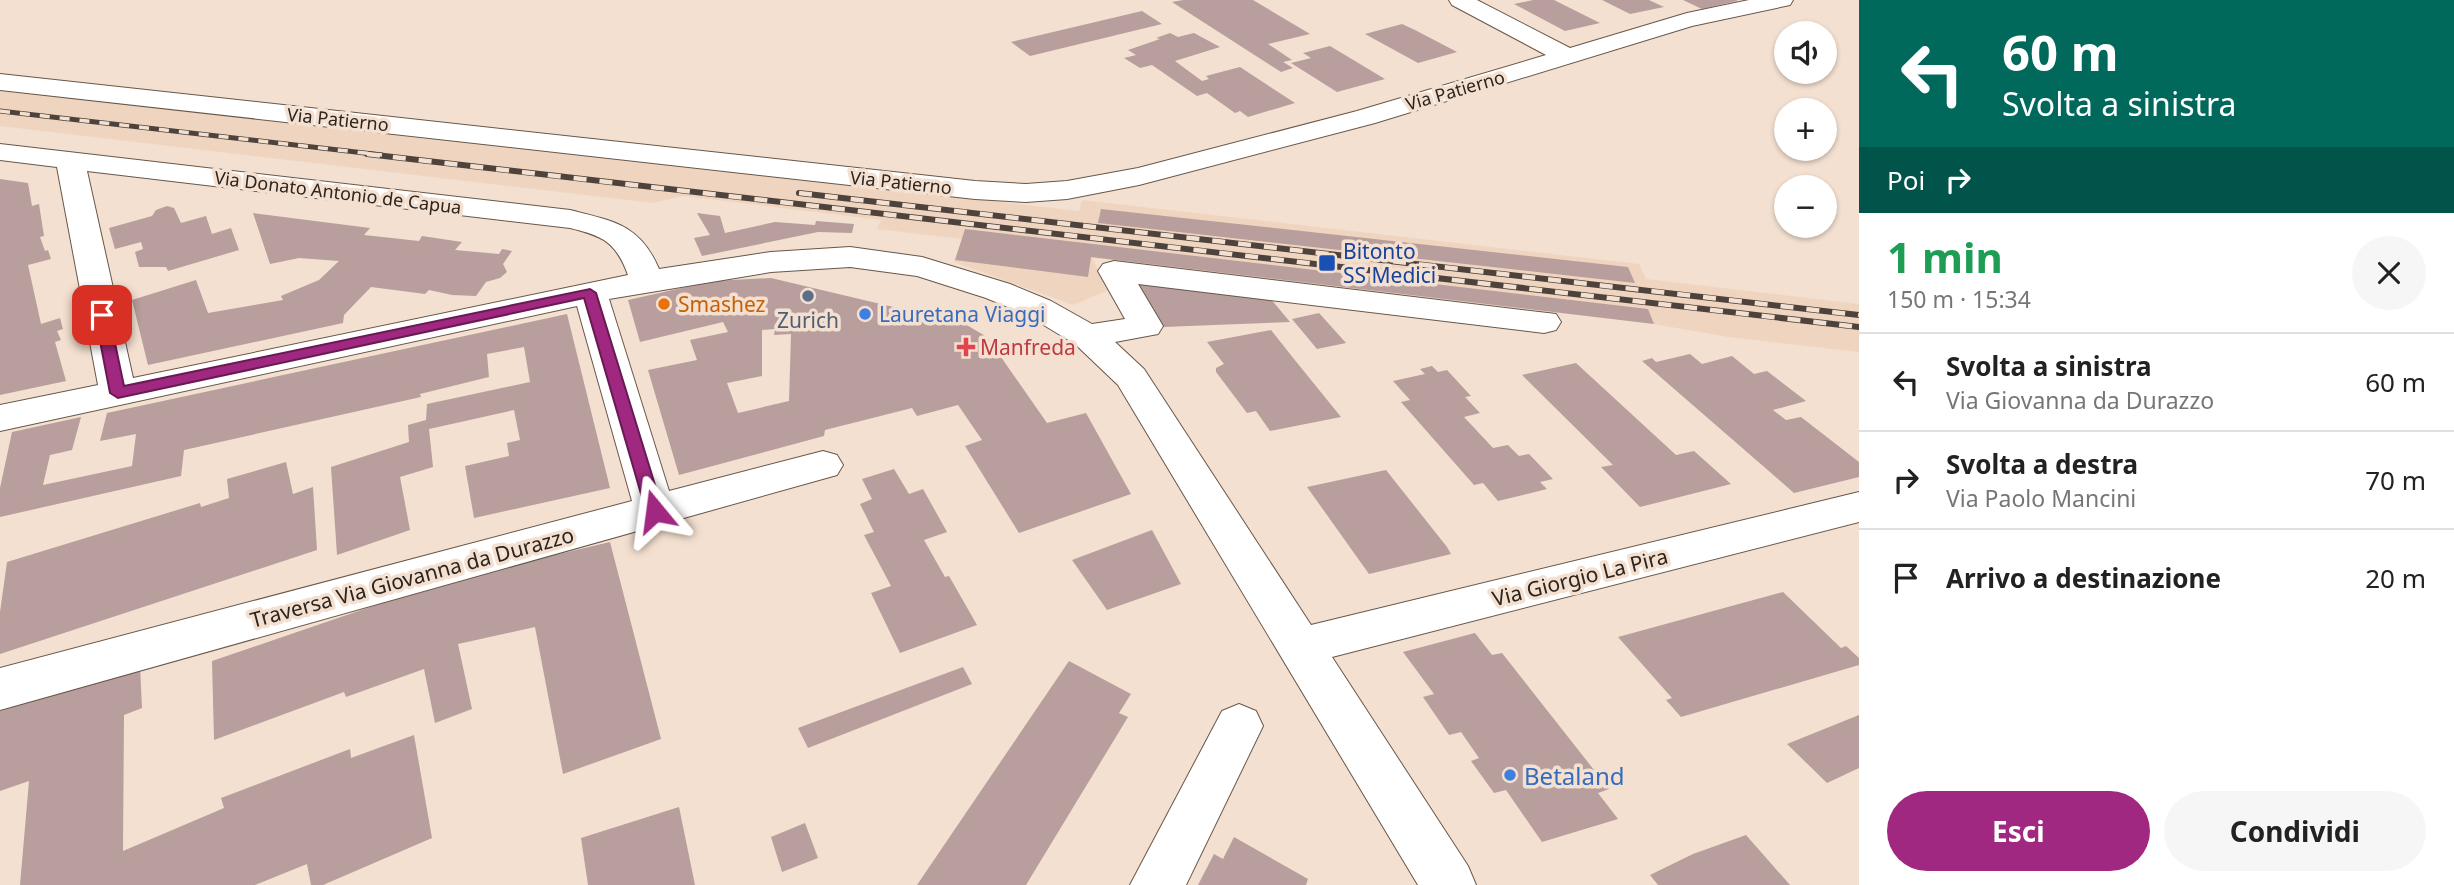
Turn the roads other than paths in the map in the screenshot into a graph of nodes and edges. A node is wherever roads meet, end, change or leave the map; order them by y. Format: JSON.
{"nodes":[{"id":1,"x":1460,"y":0,"type":"edge"},
{"id":2,"x":1782,"y":0,"type":"edge"},
{"id":3,"x":1569,"y":57,"type":"junction"},
{"id":4,"x":0,"y":82,"type":"edge"},
{"id":5,"x":0,"y":152,"type":"edge"},
{"id":6,"x":70,"y":160,"type":"junction"},
{"id":7,"x":647,"y":281,"type":"junction"},
{"id":8,"x":590,"y":293,"type":"junction"},
{"id":9,"x":1544,"y":322,"type":"dead end"},
{"id":10,"x":1087,"y":336,"type":"junction"},
{"id":11,"x":118,"y":393,"type":"junction"},
{"id":12,"x":0,"y":418,"type":"edge"},
{"id":13,"x":823,"y":465,"type":"dead end"},
{"id":14,"x":1859,"y":507,"type":"edge"},
{"id":15,"x":655,"y":511,"type":"junction"},
{"id":16,"x":1302,"y":646,"type":"junction"},
{"id":17,"x":0,"y":689,"type":"edge"},
{"id":18,"x":1239,"y":726,"type":"dead end"},
{"id":19,"x":1157,"y":885,"type":"edge"},
{"id":20,"x":1449,"y":885,"type":"edge"}],
"edges":[{"from":1,"to":3,"type":"street"},
{"from":2,"to":3,"type":"street","name":"Via Patierno"},
{"from":3,"to":4,"type":"street","name":"Via Patierno"},
{"from":5,"to":6,"type":"street","name":"Via Donato Antonio de Capua"},
{"from":6,"to":7,"type":"street","name":"Via Donato Antonio de Capua"},
{"from":6,"to":11,"type":"street"},
{"from":7,"to":8,"type":"street"},
{"from":7,"to":10,"type":"street"},
{"from":8,"to":11,"type":"street"},
{"from":8,"to":15,"type":"street"},
{"from":9,"to":10,"type":"street"},
{"from":10,"to":16,"type":"street"},
{"from":11,"to":12,"type":"street"},
{"from":13,"to":15,"type":"street","name":"Traversa Via Giovanna da Durazzo"},
{"from":14,"to":16,"type":"street","name":"Via Giorgio La Pira"},
{"from":15,"to":17,"type":"street","name":"Traversa Via Giovanna da Durazzo"},
{"from":16,"to":20,"type":"street"},
{"from":18,"to":19,"type":"street"}]}
